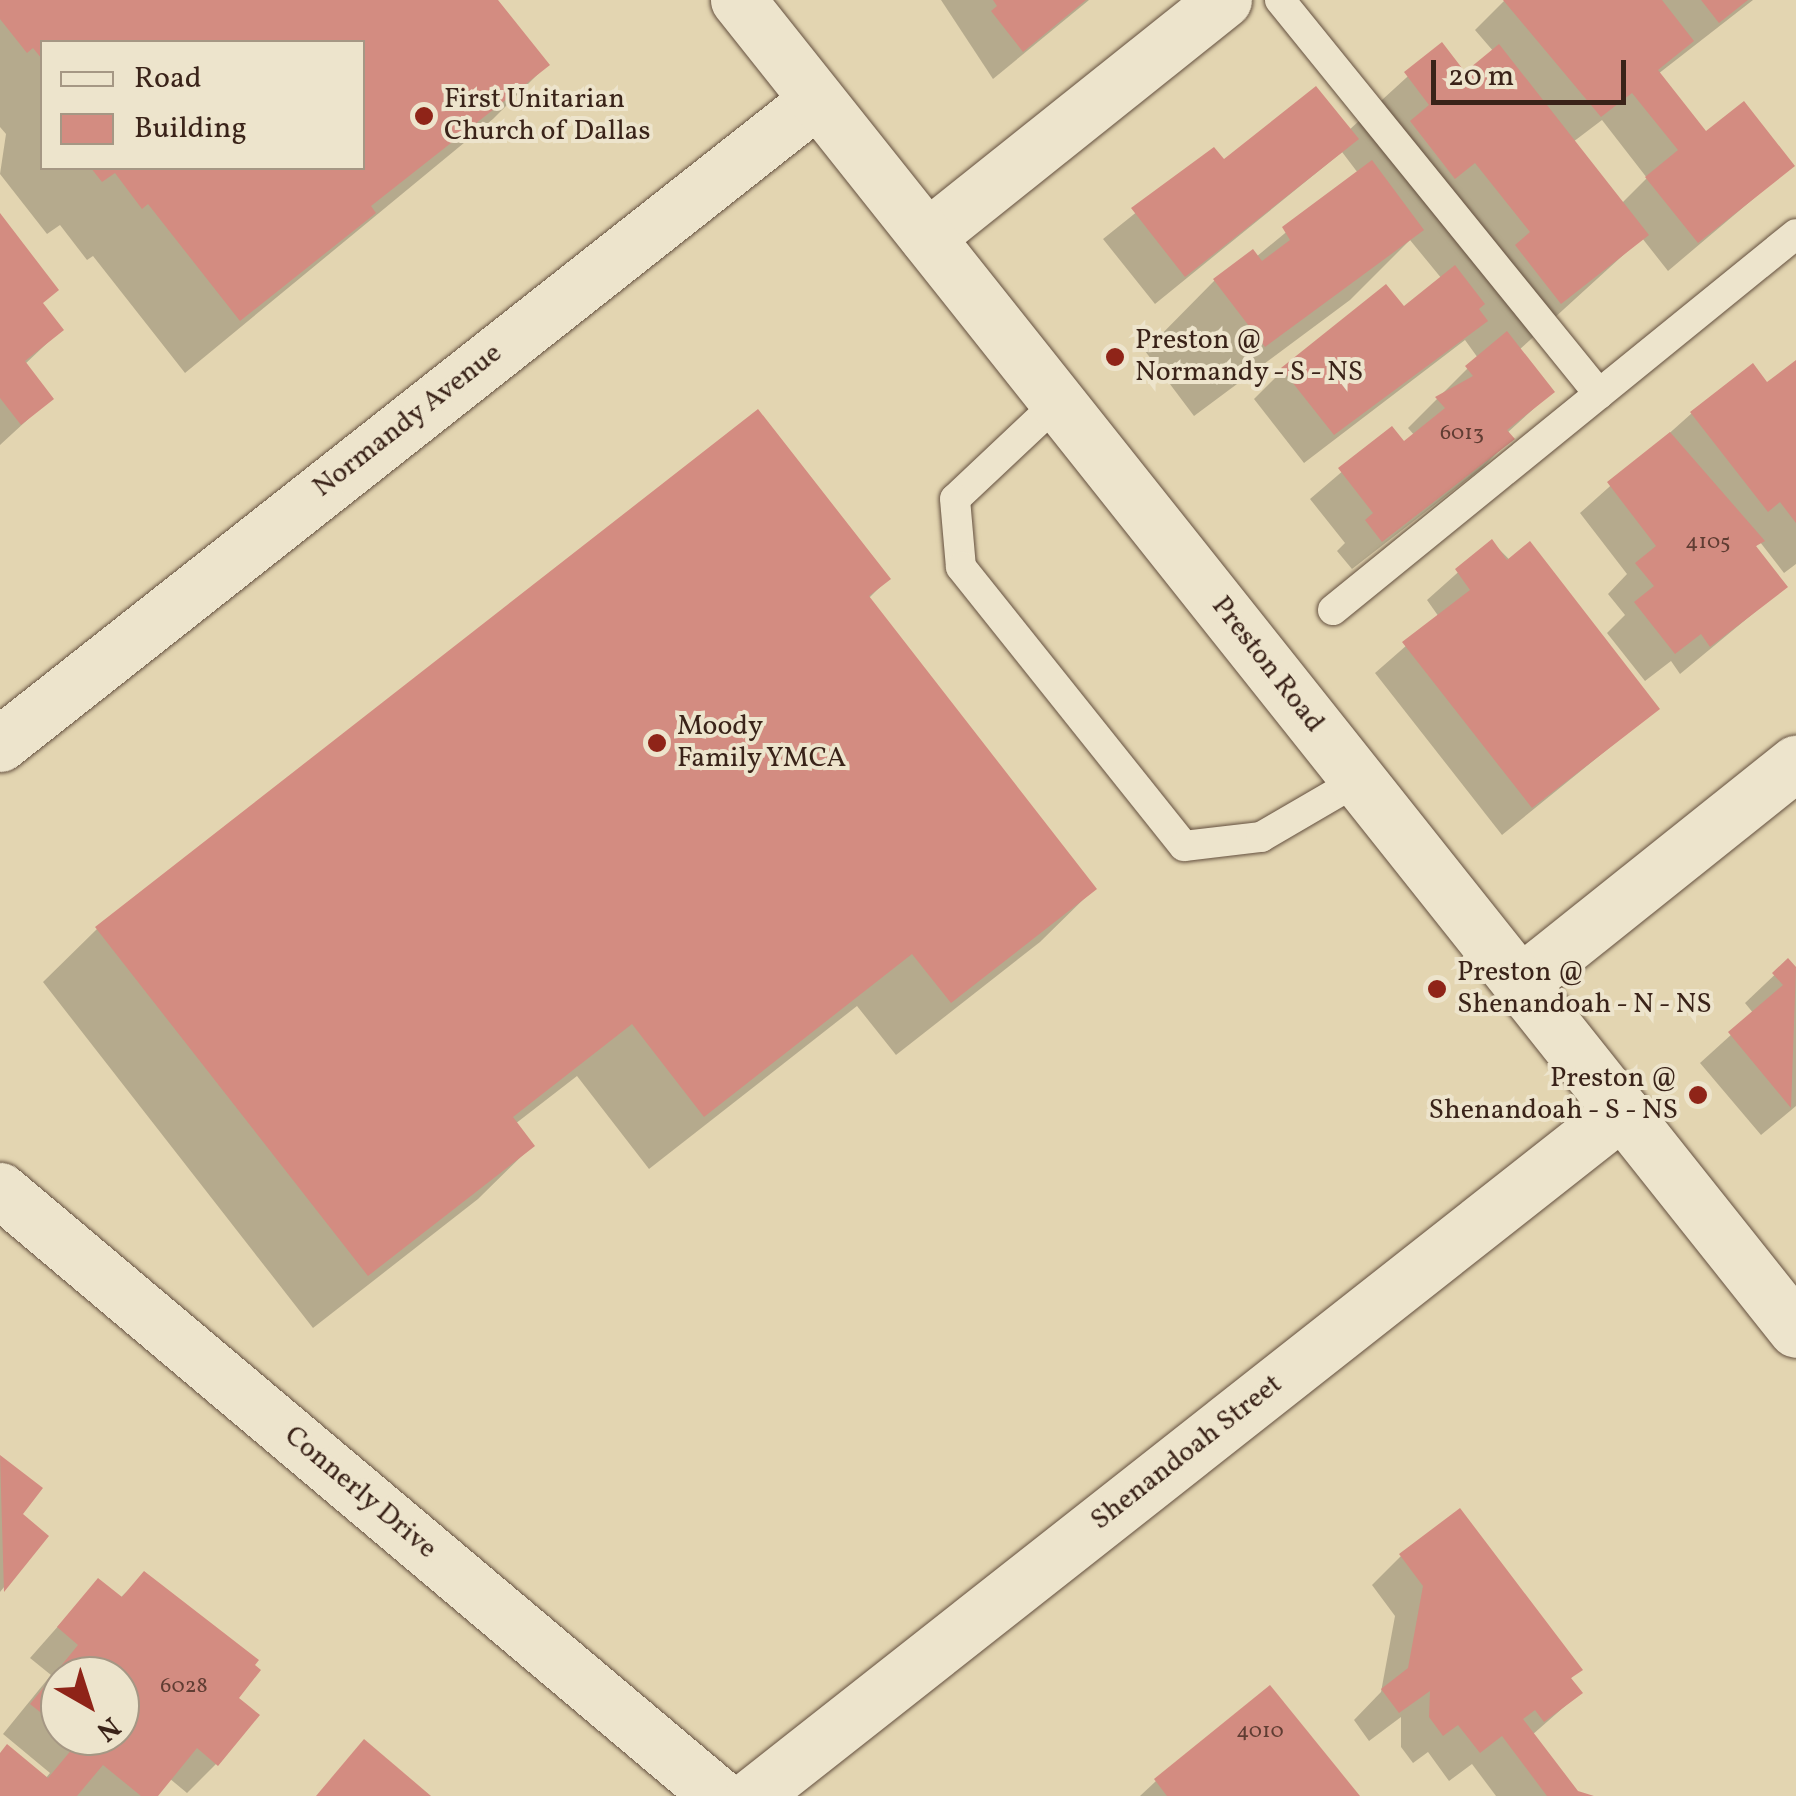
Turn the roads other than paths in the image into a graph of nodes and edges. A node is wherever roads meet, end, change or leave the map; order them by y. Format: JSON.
{"nodes":[{"id":1,"x":738,"y":0,"type":"edge"},
{"id":2,"x":1224,"y":0,"type":"edge"},
{"id":3,"x":1280,"y":0,"type":"edge"},
{"id":4,"x":817,"y":100,"type":"junction"},
{"id":5,"x":1796,"y":234,"type":"edge"},
{"id":6,"x":928,"y":237,"type":"junction"},
{"id":7,"x":1599,"y":394,"type":"junction"},
{"id":8,"x":1058,"y":402,"type":"junction"},
{"id":9,"x":1333,"y":610,"type":"dead end"},
{"id":10,"x":0,"y":744,"type":"edge"},
{"id":11,"x":1796,"y":763,"type":"edge"},
{"id":12,"x":1358,"y":780,"type":"junction"},
{"id":13,"x":1520,"y":983,"type":"junction"},
{"id":14,"x":1622,"y":1111,"type":"junction"},
{"id":15,"x":0,"y":1190,"type":"edge"},
{"id":16,"x":1793,"y":1320,"type":"edge"},
{"id":17,"x":719,"y":1796,"type":"edge"},
{"id":18,"x":752,"y":1796,"type":"edge"}],
"edges":[{"from":1,"to":4,"type":"street","name":"Preston Road"},
{"from":2,"to":6,"type":"street"},
{"from":3,"to":7,"type":"lane"},
{"from":4,"to":6,"type":"street","name":"Preston Road"},
{"from":4,"to":10,"type":"street","name":"Normandy Avenue"},
{"from":5,"to":7,"type":"lane"},
{"from":6,"to":8,"type":"street","name":"Preston Road"},
{"from":7,"to":9,"type":"lane"},
{"from":8,"to":12,"type":"street","name":"Preston Road"},
{"from":8,"to":12,"type":"lane"},
{"from":11,"to":13,"type":"street"},
{"from":12,"to":13,"type":"street","name":"Preston Road"},
{"from":13,"to":14,"type":"street","name":"Preston Road"},
{"from":14,"to":16,"type":"street","name":"Preston Road"},
{"from":14,"to":18,"type":"street","name":"Shenandoah Street"},
{"from":15,"to":17,"type":"street","name":"Connerly Drive"}]}
